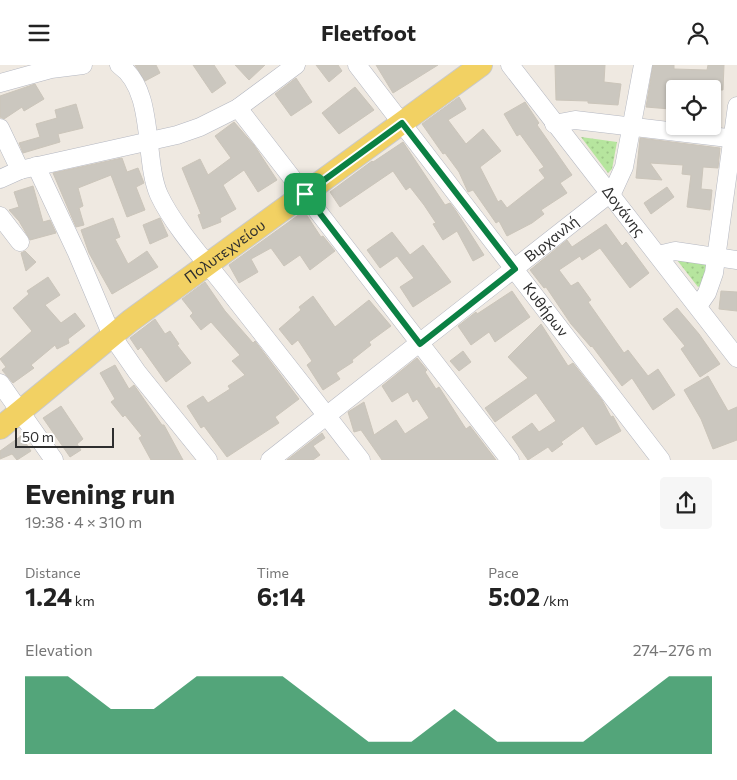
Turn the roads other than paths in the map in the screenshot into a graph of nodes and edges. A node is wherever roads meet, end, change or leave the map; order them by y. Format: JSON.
{"nodes":[{"id":1,"x":83,"y":65,"type":"edge"},
{"id":2,"x":119,"y":65,"type":"edge"},
{"id":3,"x":296,"y":65,"type":"edge"},
{"id":4,"x":357,"y":65,"type":"edge"},
{"id":5,"x":480,"y":65,"type":"edge"},
{"id":6,"x":510,"y":65,"type":"edge"},
{"id":7,"x":643,"y":65,"type":"edge"},
{"id":8,"x":0,"y":83,"type":"edge"},
{"id":9,"x":737,"y":106,"type":"edge"},
{"id":10,"x":238,"y":107,"type":"junction"},
{"id":11,"x":402,"y":123,"type":"junction"},
{"id":12,"x":554,"y":123,"type":"junction"},
{"id":13,"x":633,"y":127,"type":"junction"},
{"id":14,"x":0,"y":128,"type":"edge"},
{"id":15,"x":735,"y":139,"type":"edge"},
{"id":16,"x":149,"y":140,"type":"junction"},
{"id":17,"x":28,"y":168,"type":"junction"},
{"id":18,"x":0,"y":179,"type":"edge"},
{"id":19,"x":305,"y":194,"type":"junction"},
{"id":20,"x":610,"y":195,"type":"junction"},
{"id":21,"x":0,"y":216,"type":"edge"},
{"id":22,"x":20,"y":242,"type":"dead end"},
{"id":23,"x":658,"y":255,"type":"junction"},
{"id":24,"x":716,"y":257,"type":"junction"},
{"id":25,"x":737,"y":259,"type":"edge"},
{"id":26,"x":208,"y":264,"type":"junction"},
{"id":27,"x":515,"y":269,"type":"junction"},
{"id":28,"x":698,"y":305,"type":"junction"},
{"id":29,"x":112,"y":336,"type":"junction"},
{"id":30,"x":420,"y":344,"type":"junction"},
{"id":31,"x":737,"y":358,"type":"edge"},
{"id":32,"x":0,"y":383,"type":"edge"},
{"id":33,"x":20,"y":413,"type":"junction"},
{"id":34,"x":327,"y":416,"type":"junction"},
{"id":35,"x":0,"y":428,"type":"edge"},
{"id":36,"x":54,"y":460,"type":"edge"},
{"id":37,"x":208,"y":460,"type":"edge"},
{"id":38,"x":270,"y":460,"type":"edge"},
{"id":39,"x":361,"y":460,"type":"edge"},
{"id":40,"x":510,"y":460,"type":"edge"},
{"id":41,"x":661,"y":460,"type":"edge"}],
"edges":[{"from":1,"to":8,"type":"street"},
{"from":2,"to":16,"type":"street"},
{"from":3,"to":10,"type":"street"},
{"from":4,"to":11,"type":"street","name":"Κυθήρων"},
{"from":5,"to":11,"type":"main road","name":"Πολυτεχνείου"},
{"from":6,"to":12,"type":"street","name":"Δογάνης"},
{"from":7,"to":13,"type":"street","name":"Βιρχανλή"},
{"from":9,"to":15,"type":"street"},
{"from":10,"to":16,"type":"street"},
{"from":10,"to":19,"type":"street"},
{"from":11,"to":19,"type":"main road","name":"Πολυτεχνείου"},
{"from":11,"to":27,"type":"street","name":"Κυθήρων"},
{"from":12,"to":13,"type":"street"},
{"from":12,"to":20,"type":"street","name":"Δογάνης"},
{"from":13,"to":15,"type":"street"},
{"from":13,"to":20,"type":"street","name":"Βιρχανλή"},
{"from":14,"to":17,"type":"street"},
{"from":15,"to":24,"type":"street"},
{"from":16,"to":17,"type":"street"},
{"from":16,"to":26,"type":"street"},
{"from":17,"to":18,"type":"street"},
{"from":17,"to":29,"type":"street"},
{"from":19,"to":26,"type":"main road","name":"Πολυτεχνείου"},
{"from":19,"to":30,"type":"street"},
{"from":20,"to":23,"type":"street","name":"Δογάνης"},
{"from":20,"to":27,"type":"street","name":"Βιρχανλή"},
{"from":21,"to":22,"type":"street"},
{"from":23,"to":24,"type":"street"},
{"from":23,"to":28,"type":"street","name":"Δογάνης"},
{"from":24,"to":25,"type":"street"},
{"from":24,"to":28,"type":"street"},
{"from":26,"to":29,"type":"main road","name":"Πολυτεχνείου"},
{"from":26,"to":34,"type":"street"},
{"from":27,"to":30,"type":"street","name":"Βιρχανλή"},
{"from":27,"to":41,"type":"street","name":"Κυθήρων"},
{"from":28,"to":31,"type":"street","name":"Δογάνης"},
{"from":29,"to":33,"type":"main road","name":"Πολυτεχνείου"},
{"from":29,"to":37,"type":"street"},
{"from":30,"to":34,"type":"street","name":"Βιρχανλή"},
{"from":30,"to":40,"type":"street"},
{"from":32,"to":33,"type":"street"},
{"from":33,"to":35,"type":"main road","name":"Πολυτεχνείου"},
{"from":33,"to":36,"type":"street"},
{"from":34,"to":38,"type":"street","name":"Βιρχανλή"},
{"from":34,"to":39,"type":"street"}]}
